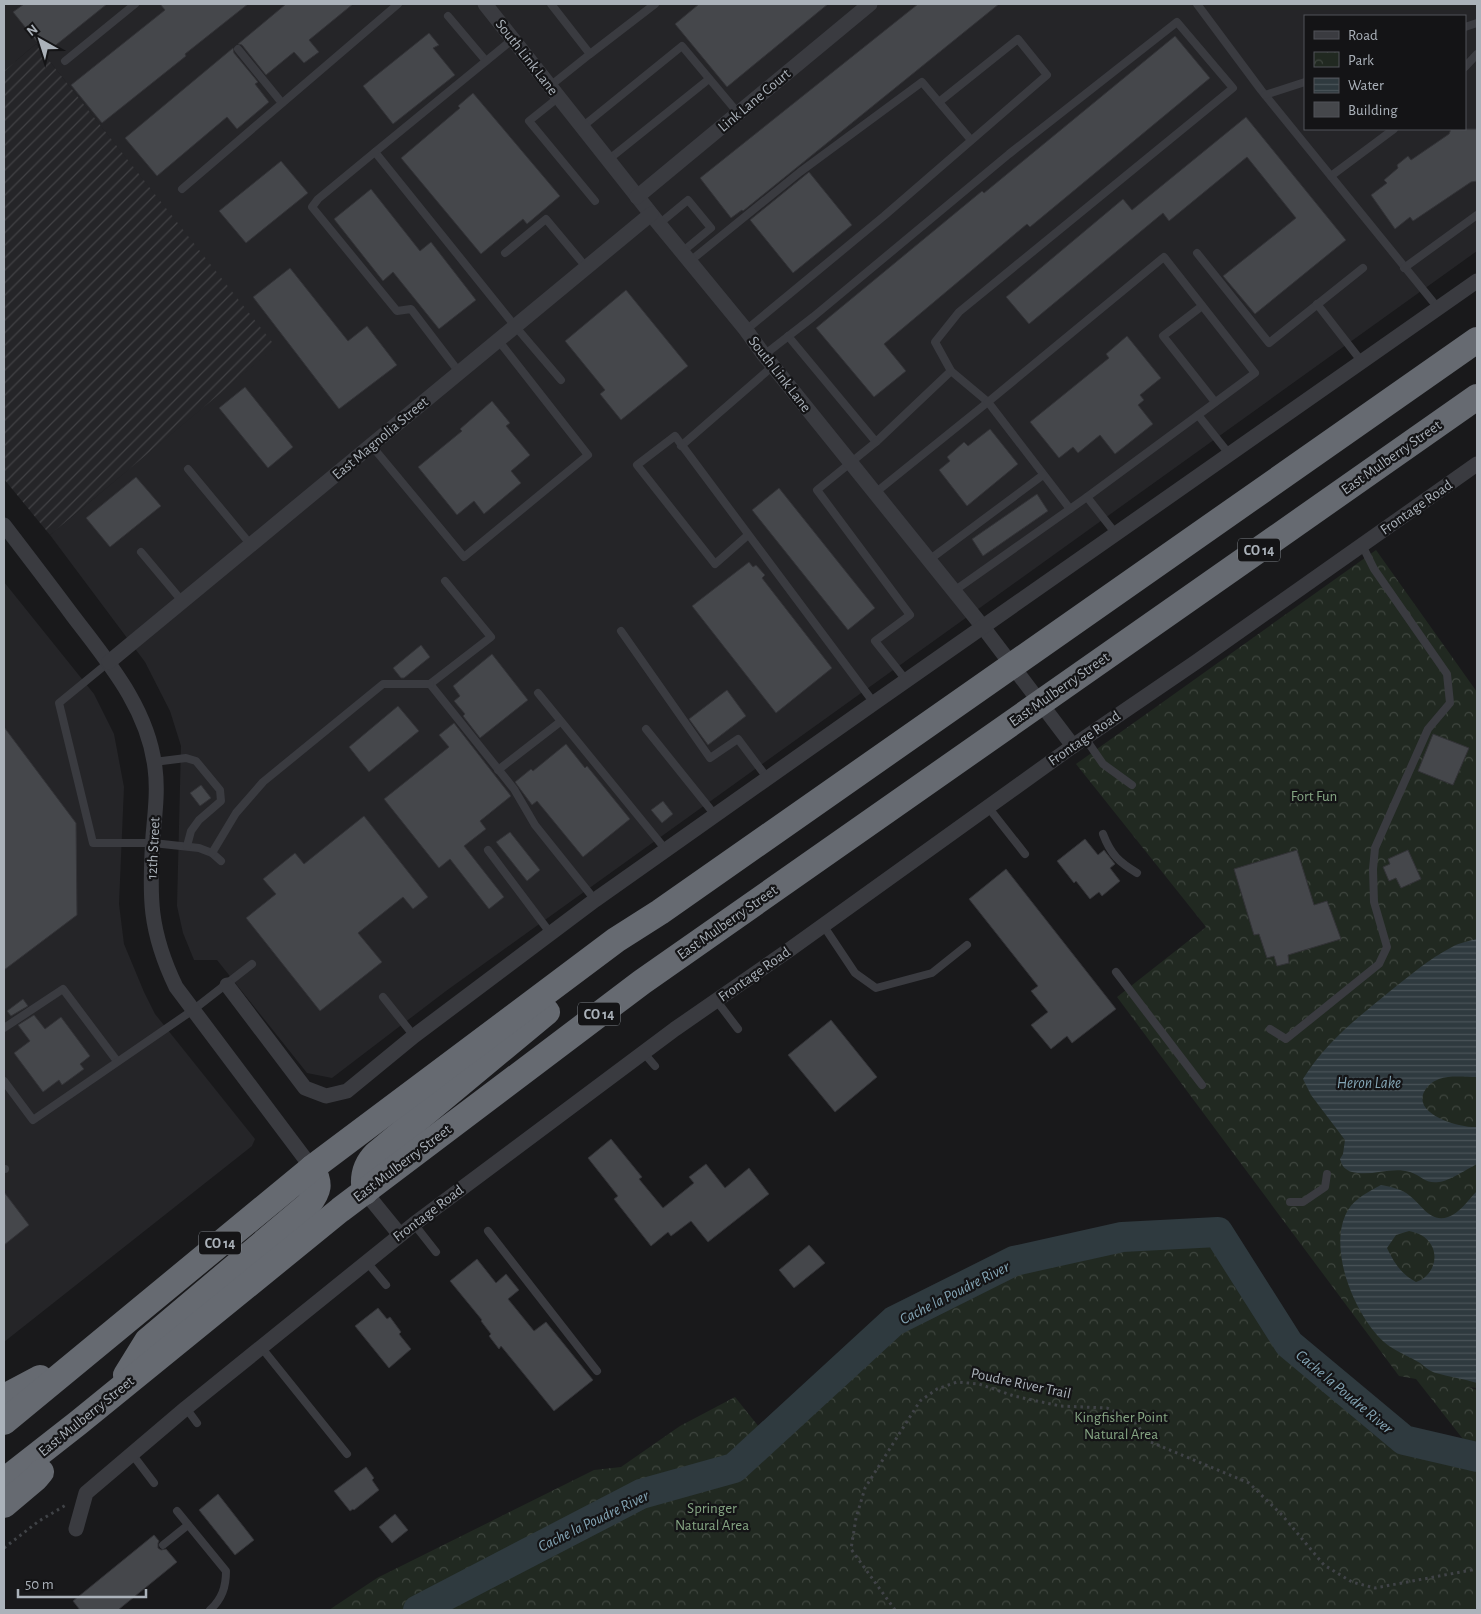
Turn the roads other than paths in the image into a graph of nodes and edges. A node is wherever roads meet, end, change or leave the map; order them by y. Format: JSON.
{"nodes":[{"id":1,"x":135,"y":4,"type":"edge"},
{"id":2,"x":398,"y":4,"type":"edge"},
{"id":3,"x":485,"y":4,"type":"edge"},
{"id":4,"x":551,"y":4,"type":"edge"},
{"id":5,"x":655,"y":4,"type":"edge"},
{"id":6,"x":870,"y":4,"type":"edge"},
{"id":7,"x":1198,"y":4,"type":"edge"},
{"id":8,"x":448,"y":16,"type":"dead end"},
{"id":9,"x":513,"y":39,"type":"junction"},
{"id":10,"x":238,"y":49,"type":"dead end"},
{"id":11,"x":590,"y":54,"type":"junction"},
{"id":12,"x":1477,"y":54,"type":"edge"},
{"id":13,"x":65,"y":61,"type":"dead end"},
{"id":14,"x":486,"y":61,"type":"junction"},
{"id":15,"x":1466,"y":66,"type":"edge"},
{"id":16,"x":709,"y":79,"type":"junction"},
{"id":17,"x":1304,"y":82,"type":"edge"},
{"id":18,"x":554,"y":92,"type":"junction"},
{"id":19,"x":1265,"y":95,"type":"junction"},
{"id":20,"x":939,"y":102,"type":"junction"},
{"id":21,"x":282,"y":103,"type":"junction"},
{"id":22,"x":738,"y":113,"type":"junction"},
{"id":23,"x":582,"y":127,"type":"junction"},
{"id":24,"x":1393,"y":130,"type":"edge"},
{"id":25,"x":971,"y":140,"type":"junction"},
{"id":26,"x":375,"y":152,"type":"junction"},
{"id":27,"x":608,"y":160,"type":"junction"},
{"id":28,"x":1331,"y":176,"type":"junction"},
{"id":29,"x":182,"y":189,"type":"dead end"},
{"id":30,"x":637,"y":197,"type":"junction"},
{"id":31,"x":595,"y":201,"type":"dead end"},
{"id":32,"x":1477,"y":215,"type":"edge"},
{"id":33,"x":655,"y":219,"type":"junction"},
{"id":34,"x":711,"y":228,"type":"junction"},
{"id":35,"x":719,"y":238,"type":"junction"},
{"id":36,"x":505,"y":253,"type":"dead end"},
{"id":37,"x":1197,"y":254,"type":"dead end"},
{"id":38,"x":685,"y":257,"type":"junction"},
{"id":39,"x":586,"y":267,"type":"junction"},
{"id":40,"x":1363,"y":268,"type":"dead end"},
{"id":41,"x":1404,"y":268,"type":"junction"},
{"id":42,"x":1477,"y":281,"type":"edge"},
{"id":43,"x":1317,"y":304,"type":"junction"},
{"id":44,"x":1202,"y":306,"type":"junction"},
{"id":45,"x":1438,"y":308,"type":"junction"},
{"id":46,"x":515,"y":326,"type":"junction"},
{"id":47,"x":746,"y":330,"type":"junction"},
{"id":48,"x":788,"y":336,"type":"junction"},
{"id":49,"x":498,"y":340,"type":"junction"},
{"id":50,"x":1477,"y":340,"type":"edge"},
{"id":51,"x":769,"y":360,"type":"junction"},
{"id":52,"x":1362,"y":362,"type":"junction"},
{"id":53,"x":951,"y":371,"type":"junction"},
{"id":54,"x":459,"y":372,"type":"junction"},
{"id":55,"x":561,"y":380,"type":"dead end"},
{"id":56,"x":1477,"y":398,"type":"edge"},
{"id":57,"x":988,"y":402,"type":"junction"},
{"id":58,"x":1215,"y":402,"type":"junction"},
{"id":59,"x":1198,"y":415,"type":"junction"},
{"id":60,"x":876,"y":442,"type":"junction"},
{"id":61,"x":371,"y":445,"type":"junction"},
{"id":62,"x":681,"y":446,"type":"junction"},
{"id":63,"x":1230,"y":455,"type":"junction"},
{"id":64,"x":850,"y":463,"type":"junction"},
{"id":65,"x":1477,"y":464,"type":"edge"},
{"id":66,"x":188,"y":469,"type":"dead end"},
{"id":67,"x":1043,"y":475,"type":"junction"},
{"id":68,"x":875,"y":493,"type":"junction"},
{"id":69,"x":1087,"y":497,"type":"junction"},
{"id":70,"x":1070,"y":509,"type":"junction"},
{"id":71,"x":4,"y":525,"type":"edge"},
{"id":72,"x":1116,"y":534,"type":"junction"},
{"id":73,"x":748,"y":535,"type":"junction"},
{"id":74,"x":1362,"y":544,"type":"junction"},
{"id":75,"x":251,"y":545,"type":"junction"},
{"id":76,"x":141,"y":552,"type":"dead end"},
{"id":77,"x":929,"y":560,"type":"junction"},
{"id":78,"x":445,"y":582,"type":"dead end"},
{"id":79,"x":954,"y":591,"type":"junction"},
{"id":80,"x":182,"y":601,"type":"junction"},
{"id":81,"x":982,"y":627,"type":"junction"},
{"id":82,"x":620,"y":631,"type":"dead end"},
{"id":83,"x":109,"y":662,"type":"junction"},
{"id":84,"x":1012,"y":665,"type":"junction"},
{"id":85,"x":906,"y":680,"type":"junction"},
{"id":86,"x":430,"y":684,"type":"junction"},
{"id":87,"x":538,"y":693,"type":"dead end"},
{"id":88,"x":1040,"y":702,"type":"junction"},
{"id":89,"x":874,"y":703,"type":"junction"},
{"id":90,"x":560,"y":722,"type":"junction"},
{"id":91,"x":646,"y":729,"type":"dead end"},
{"id":92,"x":1079,"y":742,"type":"junction"},
{"id":93,"x":154,"y":762,"type":"junction"},
{"id":94,"x":498,"y":770,"type":"junction"},
{"id":95,"x":768,"y":778,"type":"junction"},
{"id":96,"x":1132,"y":785,"type":"dead end"},
{"id":97,"x":988,"y":806,"type":"junction"},
{"id":98,"x":715,"y":816,"type":"junction"},
{"id":99,"x":1104,"y":834,"type":"dead end"},
{"id":100,"x":153,"y":844,"type":"junction"},
{"id":101,"x":187,"y":846,"type":"junction"},
{"id":102,"x":488,"y":850,"type":"dead end"},
{"id":103,"x":666,"y":850,"type":"junction"},
{"id":104,"x":212,"y":853,"type":"junction"},
{"id":105,"x":1025,"y":854,"type":"dead end"},
{"id":106,"x":221,"y":861,"type":"dead end"},
{"id":107,"x":1137,"y":873,"type":"dead end"},
{"id":108,"x":595,"y":900,"type":"junction"},
{"id":109,"x":660,"y":912,"type":"junction"},
{"id":110,"x":823,"y":925,"type":"junction"},
{"id":111,"x":551,"y":934,"type":"junction"},
{"id":112,"x":967,"y":945,"type":"dead end"},
{"id":113,"x":252,"y":964,"type":"dead end"},
{"id":114,"x":1116,"y":972,"type":"dead end"},
{"id":115,"x":227,"y":985,"type":"junction"},
{"id":116,"x":383,"y":997,"type":"dead end"},
{"id":117,"x":716,"y":1000,"type":"junction"},
{"id":118,"x":193,"y":1010,"type":"junction"},
{"id":119,"x":4,"y":1028,"type":"edge"},
{"id":120,"x":738,"y":1029,"type":"dead end"},
{"id":121,"x":1270,"y":1029,"type":"dead end"},
{"id":122,"x":414,"y":1036,"type":"junction"},
{"id":123,"x":643,"y":1052,"type":"junction"},
{"id":124,"x":117,"y":1061,"type":"junction"},
{"id":125,"x":655,"y":1066,"type":"dead end"},
{"id":126,"x":4,"y":1081,"type":"edge"},
{"id":127,"x":1202,"y":1084,"type":"dead end"},
{"id":128,"x":312,"y":1168,"type":"junction"},
{"id":129,"x":1327,"y":1174,"type":"dead end"},
{"id":130,"x":365,"y":1192,"type":"junction"},
{"id":131,"x":1290,"y":1202,"type":"dead end"},
{"id":132,"x":414,"y":1224,"type":"junction"},
{"id":133,"x":488,"y":1231,"type":"dead end"},
{"id":134,"x":400,"y":1235,"type":"junction"},
{"id":135,"x":436,"y":1252,"type":"dead end"},
{"id":136,"x":366,"y":1261,"type":"junction"},
{"id":137,"x":386,"y":1285,"type":"dead end"},
{"id":138,"x":261,"y":1347,"type":"junction"},
{"id":139,"x":85,"y":1354,"type":"junction"},
{"id":140,"x":597,"y":1371,"type":"dead end"},
{"id":141,"x":117,"y":1390,"type":"junction"},
{"id":142,"x":4,"y":1397,"type":"edge"},
{"id":143,"x":186,"y":1408,"type":"junction"},
{"id":144,"x":4,"y":1422,"type":"edge"},
{"id":145,"x":78,"y":1423,"type":"junction"},
{"id":146,"x":197,"y":1423,"type":"dead end"},
{"id":147,"x":132,"y":1454,"type":"junction"},
{"id":148,"x":347,"y":1454,"type":"dead end"},
{"id":149,"x":4,"y":1481,"type":"edge"},
{"id":150,"x":154,"y":1482,"type":"dead end"},
{"id":151,"x":4,"y":1505,"type":"edge"},
{"id":152,"x":177,"y":1511,"type":"dead end"},
{"id":153,"x":188,"y":1525,"type":"junction"},
{"id":154,"x":76,"y":1529,"type":"dead end"},
{"id":155,"x":163,"y":1546,"type":"dead end"},
{"id":156,"x":210,"y":1610,"type":"edge"}],
"edges":[{"from":1,"to":13,"type":"lane"},
{"from":2,"to":21,"type":"lane"},
{"from":3,"to":9,"type":"street","name":"South Link Lane"},
{"from":4,"to":11,"type":"lane"},
{"from":5,"to":11,"type":"lane"},
{"from":6,"to":22,"type":"street","name":"Link Lane Court"},
{"from":7,"to":19,"type":"lane"},
{"from":8,"to":14,"type":"lane"},
{"from":9,"to":14,"type":"lane"},
{"from":9,"to":18,"type":"street","name":"South Link Lane"},
{"from":10,"to":21,"type":"lane"},
{"from":11,"to":18,"type":"lane"},
{"from":12,"to":15,"type":"lane"},
{"from":14,"to":26,"type":"lane"},
{"from":16,"to":22,"type":"lane"},
{"from":16,"to":23,"type":"lane"},
{"from":16,"to":27,"type":"lane"},
{"from":17,"to":19,"type":"lane"},
{"from":18,"to":23,"type":"street","name":"South Link Lane"},
{"from":18,"to":31,"type":"lane"},
{"from":19,"to":28,"type":"lane"},
{"from":20,"to":25,"type":"lane"},
{"from":20,"to":25,"type":"lane"},
{"from":20,"to":35,"type":"lane"},
{"from":21,"to":29,"type":"lane"},
{"from":22,"to":30,"type":"street","name":"Link Lane Court"},
{"from":23,"to":27,"type":"street","name":"South Link Lane"},
{"from":24,"to":28,"type":"lane"},
{"from":25,"to":47,"type":"lane"},
{"from":26,"to":46,"type":"lane"},
{"from":26,"to":54,"type":"lane"},
{"from":27,"to":30,"type":"street","name":"South Link Lane"},
{"from":28,"to":41,"type":"lane"},
{"from":30,"to":33,"type":"street","name":"South Link Lane"},
{"from":32,"to":41,"type":"lane"},
{"from":33,"to":34,"type":"lane"},
{"from":33,"to":38,"type":"street","name":"South Link Lane"},
{"from":33,"to":39,"type":"street","name":"East Magnolia Street"},
{"from":34,"to":35,"type":"lane"},
{"from":34,"to":38,"type":"lane"},
{"from":35,"to":38,"type":"lane"},
{"from":36,"to":39,"type":"lane"},
{"from":37,"to":43,"type":"lane"},
{"from":38,"to":47,"type":"street","name":"South Link Lane"},
{"from":39,"to":46,"type":"street","name":"East Magnolia Street"},
{"from":40,"to":43,"type":"lane"},
{"from":41,"to":45,"type":"lane"},
{"from":42,"to":45,"type":"street"},
{"from":43,"to":52,"type":"lane"},
{"from":44,"to":57,"type":"lane"},
{"from":44,"to":58,"type":"lane"},
{"from":44,"to":58,"type":"lane"},
{"from":45,"to":52,"type":"street"},
{"from":46,"to":49,"type":"street","name":"East Magnolia Street"},
{"from":46,"to":55,"type":"lane"},
{"from":47,"to":51,"type":"street","name":"South Link Lane"},
{"from":48,"to":51,"type":"lane"},
{"from":48,"to":53,"type":"lane"},
{"from":48,"to":60,"type":"lane"},
{"from":49,"to":54,"type":"street","name":"East Magnolia Street"},
{"from":49,"to":61,"type":"lane"},
{"from":50,"to":84,"type":"highway","number":"CO 14"},
{"from":51,"to":62,"type":"lane"},
{"from":51,"to":64,"type":"street","name":"South Link Lane"},
{"from":52,"to":63,"type":"street"},
{"from":53,"to":57,"type":"lane"},
{"from":53,"to":60,"type":"lane"},
{"from":54,"to":61,"type":"street","name":"East Magnolia Street"},
{"from":56,"to":88,"type":"highway","name":"East Mulberry Street","number":"CO 14"},
{"from":57,"to":67,"type":"lane"},
{"from":57,"to":68,"type":"lane"},
{"from":58,"to":59,"type":"lane"},
{"from":59,"to":63,"type":"lane"},
{"from":59,"to":69,"type":"lane"},
{"from":60,"to":64,"type":"lane"},
{"from":61,"to":75,"type":"street","name":"East Magnolia Street"},
{"from":62,"to":73,"type":"lane"},
{"from":62,"to":73,"type":"lane"},
{"from":63,"to":72,"type":"street"},
{"from":64,"to":68,"type":"street","name":"South Link Lane"},
{"from":64,"to":85,"type":"lane"},
{"from":65,"to":74,"type":"street","name":"Frontage Road"},
{"from":66,"to":75,"type":"lane"},
{"from":67,"to":70,"type":"lane"},
{"from":67,"to":77,"type":"lane"},
{"from":68,"to":77,"type":"street","name":"South Link Lane"},
{"from":69,"to":70,"type":"lane"},
{"from":69,"to":72,"type":"lane"},
{"from":70,"to":79,"type":"lane"},
{"from":71,"to":83,"type":"street","name":"12th Street"},
{"from":72,"to":81,"type":"street"},
{"from":73,"to":89,"type":"lane"},
{"from":74,"to":92,"type":"street","name":"Frontage Road"},
{"from":74,"to":121,"type":"lane"},
{"from":75,"to":80,"type":"street","name":"East Magnolia Street"},
{"from":76,"to":80,"type":"lane"},
{"from":77,"to":79,"type":"street","name":"South Link Lane"},
{"from":78,"to":86,"type":"lane"},
{"from":79,"to":81,"type":"street","name":"South Link Lane"},
{"from":80,"to":83,"type":"street","name":"East Magnolia Street"},
{"from":81,"to":84,"type":"street","name":"South Link Lane"},
{"from":81,"to":85,"type":"street"},
{"from":82,"to":95,"type":"lane"},
{"from":83,"to":93,"type":"street","name":"12th Street"},
{"from":83,"to":100,"type":"lane"},
{"from":84,"to":88,"type":"street","name":"South Link Lane"},
{"from":84,"to":109,"type":"highway","number":"CO 14"},
{"from":85,"to":89,"type":"street"},
{"from":86,"to":94,"type":"lane"},
{"from":86,"to":104,"type":"lane"},
{"from":87,"to":90,"type":"lane"},
{"from":88,"to":92,"type":"street","name":"South Link Lane"},
{"from":88,"to":130,"type":"highway","name":"East Mulberry Street","number":"CO 14"},
{"from":89,"to":95,"type":"street"},
{"from":90,"to":94,"type":"lane"},
{"from":90,"to":103,"type":"lane"},
{"from":91,"to":98,"type":"lane"},
{"from":92,"to":96,"type":"lane"},
{"from":92,"to":97,"type":"street","name":"Frontage Road"},
{"from":93,"to":100,"type":"street","name":"12th Street"},
{"from":93,"to":101,"type":"lane"},
{"from":94,"to":108,"type":"lane"},
{"from":95,"to":98,"type":"street"},
{"from":97,"to":105,"type":"lane"},
{"from":97,"to":110,"type":"street","name":"Frontage Road"},
{"from":98,"to":103,"type":"street"},
{"from":99,"to":107,"type":"lane"},
{"from":100,"to":101,"type":"lane"},
{"from":100,"to":118,"type":"street","name":"12th Street"},
{"from":101,"to":104,"type":"lane"},
{"from":102,"to":111,"type":"lane"},
{"from":103,"to":108,"type":"street"},
{"from":104,"to":106,"type":"lane"},
{"from":108,"to":111,"type":"street"},
{"from":109,"to":128,"type":"highway","number":"CO 14"},
{"from":109,"to":130,"type":"highway"},
{"from":110,"to":112,"type":"lane"},
{"from":110,"to":117,"type":"street","name":"Frontage Road"},
{"from":111,"to":122,"type":"street"},
{"from":113,"to":115,"type":"lane"},
{"from":114,"to":127,"type":"lane"},
{"from":115,"to":118,"type":"lane"},
{"from":115,"to":122,"type":"street"},
{"from":116,"to":122,"type":"lane"},
{"from":117,"to":120,"type":"lane"},
{"from":117,"to":123,"type":"street","name":"Frontage Road"},
{"from":118,"to":124,"type":"lane"},
{"from":118,"to":128,"type":"street","name":"12th Street"},
{"from":119,"to":124,"type":"lane"},
{"from":123,"to":125,"type":"lane"},
{"from":123,"to":132,"type":"street","name":"Frontage Road"},
{"from":124,"to":126,"type":"lane"},
{"from":128,"to":139,"type":"highway","number":"CO 14"},
{"from":128,"to":141,"type":"highway"},
{"from":129,"to":131,"type":"lane"},
{"from":130,"to":134,"type":"street"},
{"from":130,"to":141,"type":"highway","name":"East Mulberry Street","number":"CO 14"},
{"from":132,"to":134,"type":"street","name":"Frontage Road"},
{"from":132,"to":135,"type":"lane"},
{"from":133,"to":140,"type":"lane"},
{"from":134,"to":136,"type":"street","name":"Frontage Road"},
{"from":136,"to":137,"type":"lane"},
{"from":136,"to":138,"type":"street","name":"Frontage Road"},
{"from":138,"to":143,"type":"street","name":"Frontage Road"},
{"from":138,"to":148,"type":"lane"},
{"from":139,"to":142,"type":"highway"},
{"from":139,"to":144,"type":"highway","number":"CO 14"},
{"from":141,"to":145,"type":"highway","name":"East Mulberry Street","number":"CO 14"},
{"from":143,"to":146,"type":"lane"},
{"from":143,"to":147,"type":"street","name":"Frontage Road"},
{"from":145,"to":149,"type":"highway","name":"East Mulberry Street","number":"CO 14"},
{"from":145,"to":151,"type":"highway"},
{"from":147,"to":150,"type":"lane"},
{"from":147,"to":154,"type":"street","name":"Frontage Road"},
{"from":152,"to":153,"type":"lane"},
{"from":153,"to":155,"type":"lane"},
{"from":153,"to":156,"type":"lane"}]}
